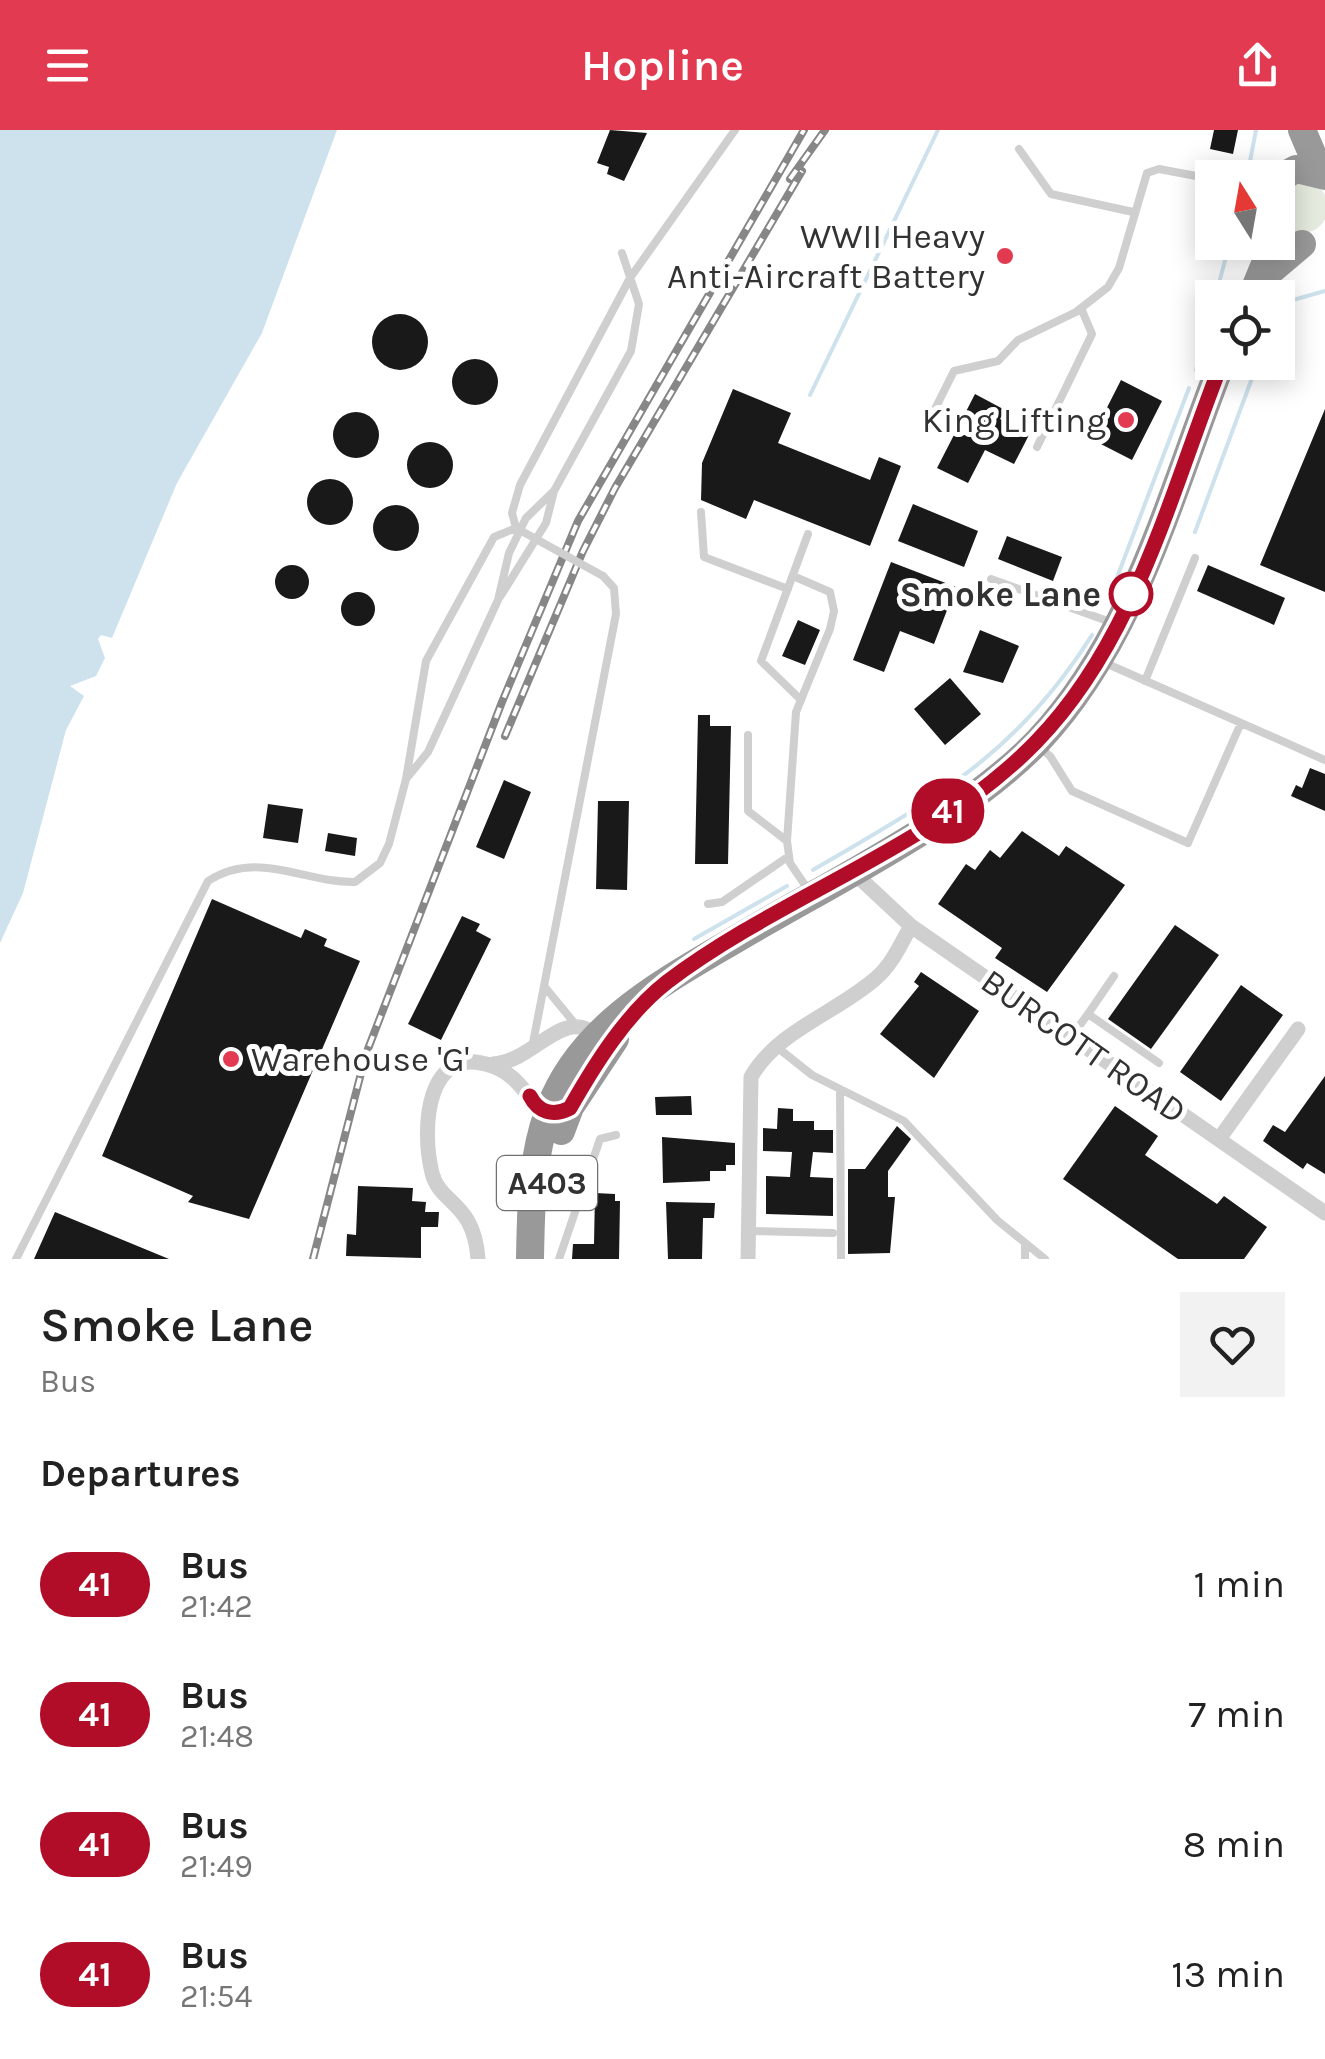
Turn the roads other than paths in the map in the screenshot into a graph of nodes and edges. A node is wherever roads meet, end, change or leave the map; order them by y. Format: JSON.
{"nodes":[{"id":1,"x":734,"y":130,"type":"edge"},
{"id":2,"x":1299,"y":130,"type":"edge"},
{"id":3,"x":1019,"y":149,"type":"dead end"},
{"id":4,"x":1287,"y":160,"type":"edge"},
{"id":5,"x":1295,"y":169,"type":"edge"},
{"id":6,"x":1322,"y":174,"type":"edge"},
{"id":7,"x":1195,"y":177,"type":"edge"},
{"id":8,"x":1133,"y":212,"type":"junction"},
{"id":9,"x":622,"y":253,"type":"dead end"},
{"id":10,"x":1278,"y":260,"type":"edge"},
{"id":11,"x":630,"y":278,"type":"junction"},
{"id":12,"x":1262,"y":280,"type":"edge"},
{"id":13,"x":1081,"y":308,"type":"junction"},
{"id":14,"x":1215,"y":380,"type":"edge"},
{"id":15,"x":933,"y":412,"type":"dead end"},
{"id":16,"x":1037,"y":447,"type":"dead end"},
{"id":17,"x":554,"y":491,"type":"junction"},
{"id":18,"x":702,"y":512,"type":"dead end"},
{"id":19,"x":516,"y":528,"type":"junction"},
{"id":20,"x":808,"y":534,"type":"dead end"},
{"id":21,"x":1195,"y":558,"type":"dead end"},
{"id":22,"x":793,"y":576,"type":"junction"},
{"id":23,"x":991,"y":579,"type":"dead end"},
{"id":24,"x":788,"y":589,"type":"junction"},
{"id":25,"x":498,"y":600,"type":"junction"},
{"id":26,"x":1118,"y":625,"type":"junction"},
{"id":27,"x":1099,"y":661,"type":"junction"},
{"id":28,"x":1145,"y":681,"type":"junction"},
{"id":29,"x":802,"y":700,"type":"junction"},
{"id":30,"x":1241,"y":723,"type":"junction"},
{"id":31,"x":748,"y":735,"type":"dead end"},
{"id":32,"x":1035,"y":744,"type":"junction"},
{"id":33,"x":1325,"y":760,"type":"edge"},
{"id":34,"x":406,"y":779,"type":"junction"},
{"id":35,"x":787,"y":841,"type":"junction"},
{"id":36,"x":789,"y":856,"type":"junction"},
{"id":37,"x":852,"y":870,"type":"junction"},
{"id":38,"x":812,"y":894,"type":"junction"},
{"id":39,"x":708,"y":904,"type":"dead end"},
{"id":40,"x":911,"y":926,"type":"junction"},
{"id":41,"x":1114,"y":976,"type":"dead end"},
{"id":42,"x":544,"y":986,"type":"junction"},
{"id":43,"x":1088,"y":1014,"type":"junction"},
{"id":44,"x":1298,"y":1029,"type":"dead end"},
{"id":45,"x":1072,"y":1036,"type":"junction"},
{"id":46,"x":593,"y":1039,"type":"junction"},
{"id":47,"x":778,"y":1048,"type":"junction"},
{"id":48,"x":531,"y":1052,"type":"junction"},
{"id":49,"x":1159,"y":1063,"type":"dead end"},
{"id":50,"x":489,"y":1065,"type":"junction"},
{"id":51,"x":527,"y":1088,"type":"junction"},
{"id":52,"x":840,"y":1089,"type":"junction"},
{"id":53,"x":559,"y":1110,"type":"junction"},
{"id":54,"x":616,"y":1135,"type":"dead end"},
{"id":55,"x":1219,"y":1139,"type":"junction"},
{"id":56,"x":1325,"y":1213,"type":"edge"},
{"id":57,"x":749,"y":1231,"type":"junction"},
{"id":58,"x":833,"y":1233,"type":"dead end"},
{"id":59,"x":1025,"y":1244,"type":"junction"},
{"id":60,"x":16,"y":1259,"type":"edge"},
{"id":61,"x":478,"y":1259,"type":"edge"},
{"id":62,"x":530,"y":1259,"type":"edge"},
{"id":63,"x":558,"y":1259,"type":"edge"},
{"id":64,"x":748,"y":1259,"type":"edge"},
{"id":65,"x":841,"y":1259,"type":"edge"},
{"id":66,"x":1025,"y":1259,"type":"edge"},
{"id":67,"x":1046,"y":1259,"type":"edge"}],
"edges":[{"from":1,"to":11,"type":"lane"},
{"from":2,"to":4,"type":"highway"},
{"from":2,"to":6,"type":"highway"},
{"from":3,"to":8,"type":"lane"},
{"from":5,"to":6,"type":"highway"},
{"from":7,"to":8,"type":"lane"},
{"from":8,"to":13,"type":"lane"},
{"from":9,"to":11,"type":"lane"},
{"from":10,"to":12,"type":"highway"},
{"from":11,"to":17,"type":"lane"},
{"from":11,"to":19,"type":"lane"},
{"from":13,"to":15,"type":"lane"},
{"from":13,"to":16,"type":"lane"},
{"from":14,"to":26,"type":"highway","number":"A403"},
{"from":17,"to":25,"type":"lane"},
{"from":17,"to":25,"type":"lane"},
{"from":18,"to":24,"type":"lane"},
{"from":19,"to":34,"type":"lane"},
{"from":19,"to":42,"type":"lane","bridge":true},
{"from":20,"to":22,"type":"lane"},
{"from":21,"to":28,"type":"lane"},
{"from":22,"to":24,"type":"lane"},
{"from":22,"to":29,"type":"lane"},
{"from":23,"to":26,"type":"lane"},
{"from":24,"to":29,"type":"lane"},
{"from":25,"to":34,"type":"lane"},
{"from":26,"to":27,"type":"highway","number":"A403"},
{"from":27,"to":28,"type":"lane"},
{"from":27,"to":32,"type":"highway","number":"A403"},
{"from":28,"to":30,"type":"lane"},
{"from":29,"to":35,"type":"lane"},
{"from":30,"to":32,"type":"lane"},
{"from":30,"to":33,"type":"lane"},
{"from":31,"to":35,"type":"lane"},
{"from":32,"to":37,"type":"highway","number":"A403"},
{"from":34,"to":60,"type":"lane"},
{"from":35,"to":36,"type":"lane"},
{"from":36,"to":38,"type":"lane"},
{"from":36,"to":39,"type":"lane"},
{"from":37,"to":38,"type":"highway","number":"A403"},
{"from":37,"to":40,"type":"street","name":"BURCOTT ROAD"},
{"from":38,"to":46,"type":"highway","number":"A403"},
{"from":40,"to":45,"type":"street","name":"BURCOTT ROAD"},
{"from":40,"to":47,"type":"street"},
{"from":41,"to":43,"type":"lane"},
{"from":42,"to":46,"type":"lane"},
{"from":42,"to":48,"type":"lane"},
{"from":43,"to":45,"type":"lane"},
{"from":43,"to":49,"type":"lane"},
{"from":44,"to":55,"type":"street"},
{"from":45,"to":55,"type":"street","name":"BURCOTT ROAD"},
{"from":46,"to":48,"type":"street"},
{"from":46,"to":53,"type":"highway","number":"A403"},
{"from":47,"to":52,"type":"lane"},
{"from":47,"to":57,"type":"street"},
{"from":48,"to":50,"type":"street"},
{"from":48,"to":51,"type":"street"},
{"from":50,"to":51,"type":"street"},
{"from":50,"to":61,"type":"street"},
{"from":51,"to":53,"type":"street"},
{"from":52,"to":59,"type":"lane"},
{"from":52,"to":65,"type":"lane"},
{"from":53,"to":62,"type":"highway","number":"A403"},
{"from":54,"to":63,"type":"lane"},
{"from":55,"to":56,"type":"street","name":"BURCOTT ROAD"},
{"from":57,"to":58,"type":"lane"},
{"from":57,"to":64,"type":"street"},
{"from":59,"to":66,"type":"lane"},
{"from":59,"to":67,"type":"lane"}]}
